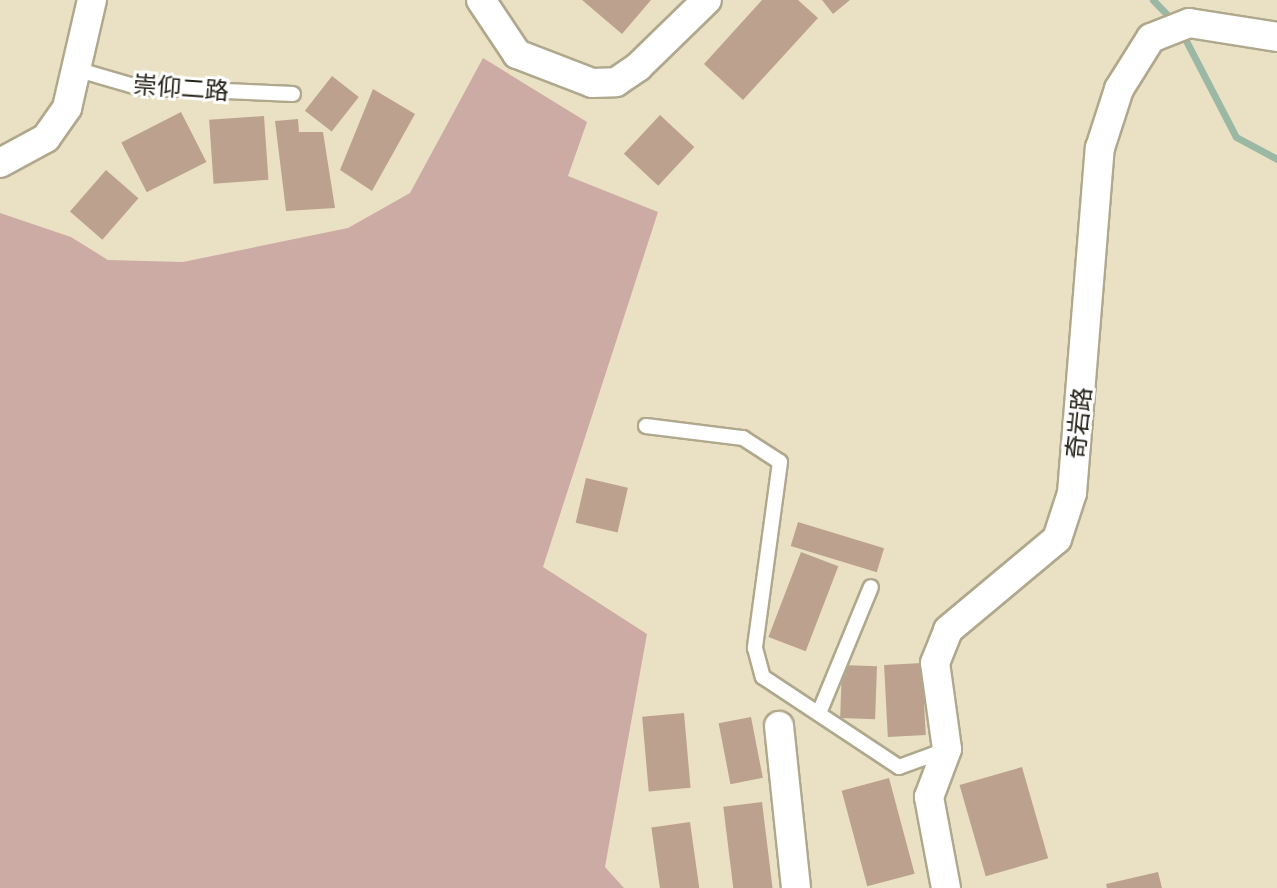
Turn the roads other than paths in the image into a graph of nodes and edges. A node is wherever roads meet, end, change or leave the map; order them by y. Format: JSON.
{"nodes":[{"id":1,"x":92,"y":0,"type":"edge"},
{"id":2,"x":481,"y":0,"type":"edge"},
{"id":3,"x":707,"y":0,"type":"edge"},
{"id":4,"x":1277,"y":37,"type":"edge"},
{"id":5,"x":71,"y":68,"type":"junction"},
{"id":6,"x":293,"y":94,"type":"dead end"},
{"id":7,"x":0,"y":163,"type":"edge"},
{"id":8,"x":646,"y":426,"type":"dead end"},
{"id":9,"x":871,"y":587,"type":"dead end"},
{"id":10,"x":819,"y":713,"type":"junction"},
{"id":11,"x":779,"y":726,"type":"dead end"},
{"id":12,"x":947,"y":749,"type":"junction"},
{"id":13,"x":796,"y":888,"type":"edge"},
{"id":14,"x":946,"y":888,"type":"edge"}],
"edges":[{"from":1,"to":5,"type":"street"},
{"from":2,"to":3,"type":"street"},
{"from":4,"to":12,"type":"street","name":"奇岩路"},
{"from":5,"to":6,"type":"lane","name":"崇仰二路"},
{"from":5,"to":7,"type":"street"},
{"from":8,"to":10,"type":"lane"},
{"from":9,"to":10,"type":"lane"},
{"from":10,"to":12,"type":"lane"},
{"from":11,"to":13,"type":"street"},
{"from":12,"to":14,"type":"street","name":"奇岩路"}]}
